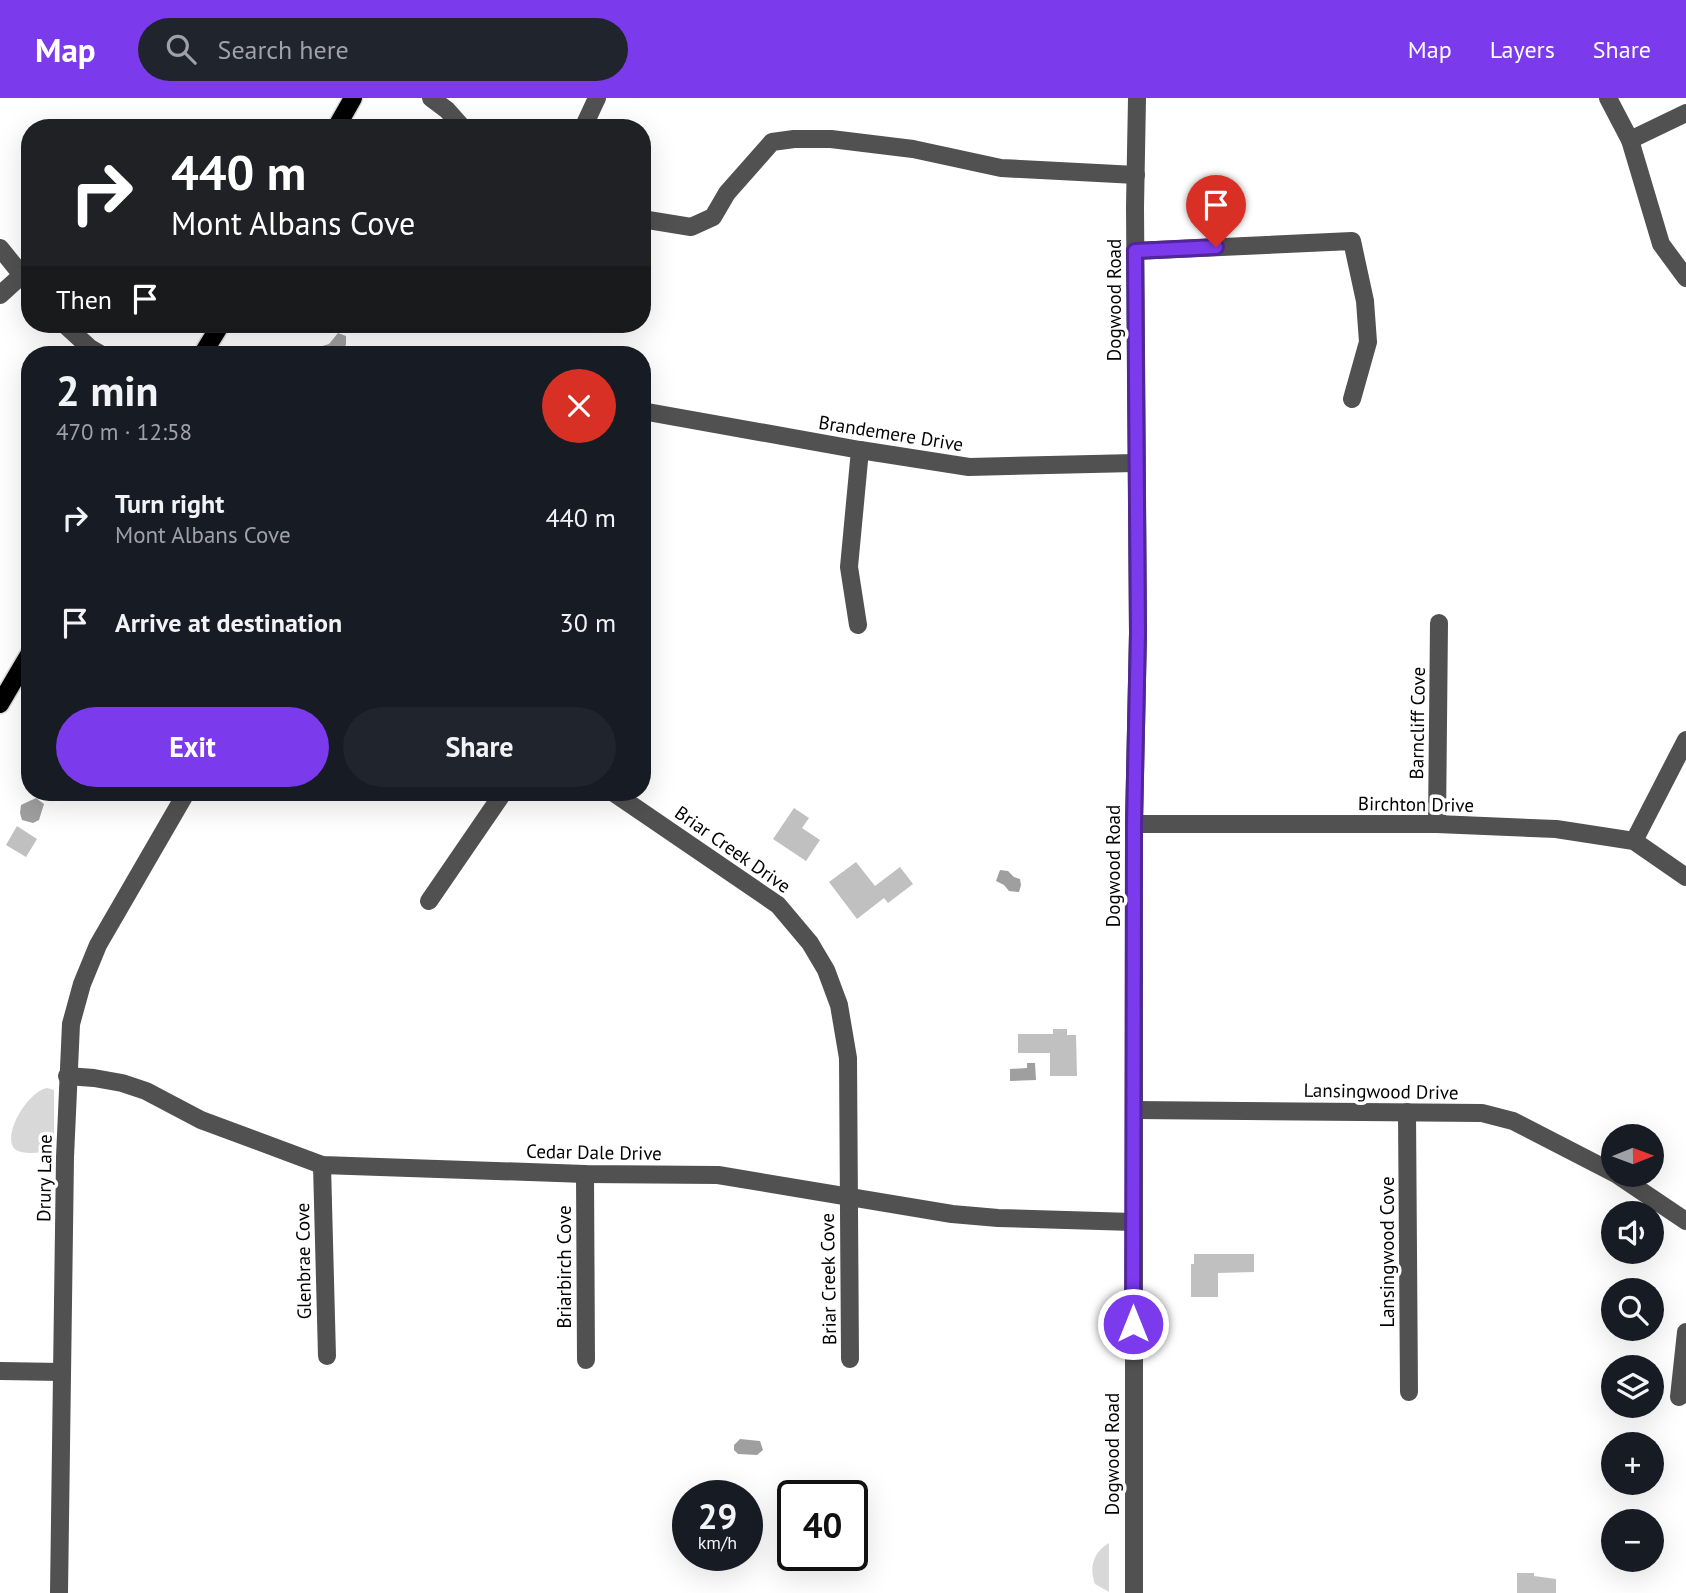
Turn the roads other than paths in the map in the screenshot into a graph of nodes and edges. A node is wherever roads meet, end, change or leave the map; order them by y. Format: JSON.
{"nodes":[{"id":1,"x":353,"y":98,"type":"edge"},
{"id":2,"x":431,"y":98,"type":"edge"},
{"id":3,"x":597,"y":98,"type":"edge"},
{"id":4,"x":1137,"y":98,"type":"edge"},
{"id":5,"x":1608,"y":98,"type":"edge"},
{"id":6,"x":1686,"y":113,"type":"edge"},
{"id":7,"x":341,"y":119,"type":"edge"},
{"id":8,"x":455,"y":119,"type":"edge"},
{"id":9,"x":587,"y":119,"type":"edge"},
{"id":10,"x":1630,"y":140,"type":"junction"},
{"id":11,"x":1136,"y":175,"type":"junction"},
{"id":12,"x":651,"y":220,"type":"edge"},
{"id":13,"x":0,"y":248,"type":"edge"},
{"id":14,"x":1135,"y":251,"type":"junction"},
{"id":15,"x":21,"y":276,"type":"edge"},
{"id":16,"x":1686,"y":278,"type":"edge"},
{"id":17,"x":21,"y":283,"type":"edge"},
{"id":18,"x":0,"y":295,"type":"edge"},
{"id":19,"x":74,"y":333,"type":"edge"},
{"id":20,"x":88,"y":346,"type":"edge"},
{"id":21,"x":1352,"y":399,"type":"dead end"},
{"id":22,"x":651,"y":413,"type":"edge"},
{"id":23,"x":860,"y":450,"type":"junction"},
{"id":24,"x":1135,"y":463,"type":"junction"},
{"id":25,"x":1439,"y":623,"type":"dead end"},
{"id":26,"x":858,"y":625,"type":"dead end"},
{"id":27,"x":21,"y":668,"type":"edge"},
{"id":28,"x":0,"y":704,"type":"edge"},
{"id":29,"x":1686,"y":740,"type":"edge"},
{"id":30,"x":181,"y":801,"type":"edge"},
{"id":31,"x":498,"y":801,"type":"edge"},
{"id":32,"x":626,"y":801,"type":"edge"},
{"id":33,"x":1134,"y":824,"type":"junction"},
{"id":34,"x":1437,"y":824,"type":"junction"},
{"id":35,"x":1634,"y":841,"type":"junction"},
{"id":36,"x":1686,"y":877,"type":"edge"},
{"id":37,"x":429,"y":901,"type":"dead end"},
{"id":38,"x":67,"y":1076,"type":"junction"},
{"id":39,"x":1135,"y":1110,"type":"junction"},
{"id":40,"x":1407,"y":1112,"type":"junction"},
{"id":41,"x":322,"y":1165,"type":"junction"},
{"id":42,"x":1601,"y":1167,"type":"edge"},
{"id":43,"x":585,"y":1174,"type":"junction"},
{"id":44,"x":1635,"y":1187,"type":"edge"},
{"id":45,"x":849,"y":1198,"type":"junction"},
{"id":46,"x":1686,"y":1221,"type":"edge"},
{"id":47,"x":1133,"y":1222,"type":"junction"},
{"id":48,"x":1686,"y":1332,"type":"edge"},
{"id":49,"x":327,"y":1356,"type":"dead end"},
{"id":50,"x":850,"y":1359,"type":"dead end"},
{"id":51,"x":586,"y":1360,"type":"dead end"},
{"id":52,"x":0,"y":1371,"type":"edge"},
{"id":53,"x":62,"y":1372,"type":"junction"},
{"id":54,"x":1409,"y":1392,"type":"dead end"},
{"id":55,"x":1679,"y":1397,"type":"dead end"},
{"id":56,"x":59,"y":1593,"type":"edge"},
{"id":57,"x":1134,"y":1593,"type":"edge"}],
"edges":[{"from":1,"to":7,"type":"main road"},
{"from":2,"to":8,"type":"street"},
{"from":3,"to":9,"type":"street"},
{"from":4,"to":11,"type":"street","name":"Dogwood Road"},
{"from":5,"to":10,"type":"street"},
{"from":6,"to":10,"type":"street"},
{"from":10,"to":16,"type":"street"},
{"from":11,"to":12,"type":"street"},
{"from":11,"to":14,"type":"street","name":"Dogwood Road"},
{"from":13,"to":15,"type":"street"},
{"from":14,"to":21,"type":"street"},
{"from":14,"to":24,"type":"street","name":"Dogwood Road"},
{"from":17,"to":18,"type":"street"},
{"from":19,"to":20,"type":"street"},
{"from":22,"to":23,"type":"street","name":"Brandemere Drive"},
{"from":23,"to":24,"type":"street","name":"Brandemere Drive"},
{"from":23,"to":26,"type":"street"},
{"from":24,"to":33,"type":"street","name":"Dogwood Road"},
{"from":25,"to":34,"type":"street","name":"Barncliff Cove"},
{"from":27,"to":28,"type":"main road"},
{"from":29,"to":35,"type":"street"},
{"from":30,"to":38,"type":"street","name":"Drury Lane"},
{"from":31,"to":37,"type":"street"},
{"from":32,"to":45,"type":"street","name":"Briar Creek Drive"},
{"from":33,"to":34,"type":"street","name":"Birchton Drive"},
{"from":33,"to":39,"type":"street","name":"Dogwood Road"},
{"from":34,"to":35,"type":"street","name":"Birchton Drive"},
{"from":35,"to":36,"type":"street","name":"Birchton Drive"},
{"from":38,"to":41,"type":"street","name":"Cedar Dale Drive"},
{"from":38,"to":53,"type":"street","name":"Drury Lane"},
{"from":39,"to":40,"type":"street","name":"Lansingwood Drive"},
{"from":39,"to":47,"type":"street","name":"Dogwood Road"},
{"from":40,"to":42,"type":"street","name":"Lansingwood Drive"},
{"from":40,"to":54,"type":"street","name":"Lansingwood Cove"},
{"from":41,"to":43,"type":"street","name":"Cedar Dale Drive"},
{"from":41,"to":49,"type":"street","name":"Glenbrae Cove"},
{"from":43,"to":45,"type":"street","name":"Cedar Dale Drive"},
{"from":43,"to":51,"type":"street","name":"Briarbirch Cove"},
{"from":44,"to":46,"type":"street","name":"Lansingwood Drive"},
{"from":45,"to":47,"type":"street","name":"Cedar Dale Drive"},
{"from":45,"to":50,"type":"street","name":"Briar Creek Cove"},
{"from":47,"to":57,"type":"street","name":"Dogwood Road"},
{"from":48,"to":55,"type":"street"},
{"from":52,"to":53,"type":"street"},
{"from":53,"to":56,"type":"street","name":"Drury Lane"}]}
